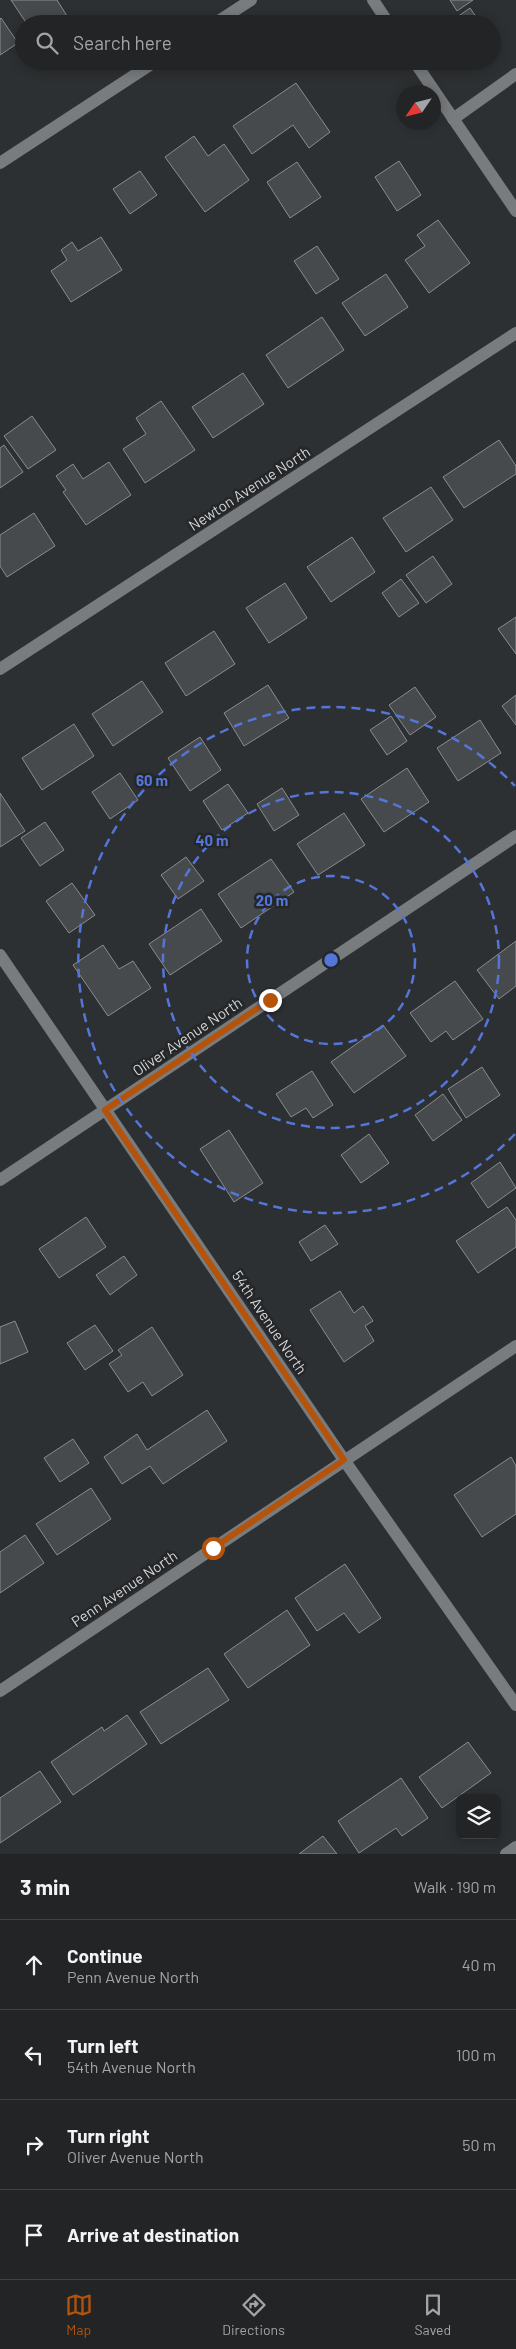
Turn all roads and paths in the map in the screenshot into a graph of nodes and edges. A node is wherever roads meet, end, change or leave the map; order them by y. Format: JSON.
{"nodes":[{"id":1,"x":251,"y":0,"type":"edge"},
{"id":2,"x":373,"y":0,"type":"edge"},
{"id":3,"x":228,"y":15,"type":"edge"},
{"id":4,"x":383,"y":15,"type":"edge"},
{"id":5,"x":142,"y":70,"type":"edge"},
{"id":6,"x":420,"y":70,"type":"edge"},
{"id":7,"x":516,"y":74,"type":"edge"},
{"id":8,"x":453,"y":119,"type":"junction"},
{"id":9,"x":0,"y":163,"type":"edge"},
{"id":10,"x":516,"y":211,"type":"edge"},
{"id":11,"x":516,"y":334,"type":"edge"},
{"id":12,"x":0,"y":669,"type":"edge"},
{"id":13,"x":516,"y":836,"type":"edge"},
{"id":14,"x":0,"y":955,"type":"edge"},
{"id":15,"x":105,"y":1110,"type":"junction"},
{"id":16,"x":0,"y":1180,"type":"edge"},
{"id":17,"x":516,"y":1346,"type":"edge"},
{"id":18,"x":344,"y":1460,"type":"junction"},
{"id":19,"x":0,"y":1691,"type":"edge"},
{"id":20,"x":516,"y":1705,"type":"edge"},
{"id":21,"x":516,"y":1847,"type":"edge"},
{"id":22,"x":506,"y":1854,"type":"edge"}],
"edges":[{"from":1,"to":3,"type":"street"},
{"from":2,"to":4,"type":"street"},
{"from":5,"to":9,"type":"street"},
{"from":6,"to":8,"type":"street"},
{"from":7,"to":8,"type":"street"},
{"from":8,"to":10,"type":"street"},
{"from":11,"to":12,"type":"street","name":"Newton Avenue North"},
{"from":13,"to":15,"type":"street","name":"Oliver Avenue North"},
{"from":14,"to":15,"type":"street","name":"54th Avenue North"},
{"from":15,"to":16,"type":"street","name":"Oliver Avenue North"},
{"from":15,"to":18,"type":"street","name":"54th Avenue North"},
{"from":17,"to":18,"type":"street","name":"Penn Avenue North"},
{"from":18,"to":19,"type":"street","name":"Penn Avenue North"},
{"from":18,"to":20,"type":"street","name":"54th Avenue North"},
{"from":21,"to":22,"type":"street"}]}
